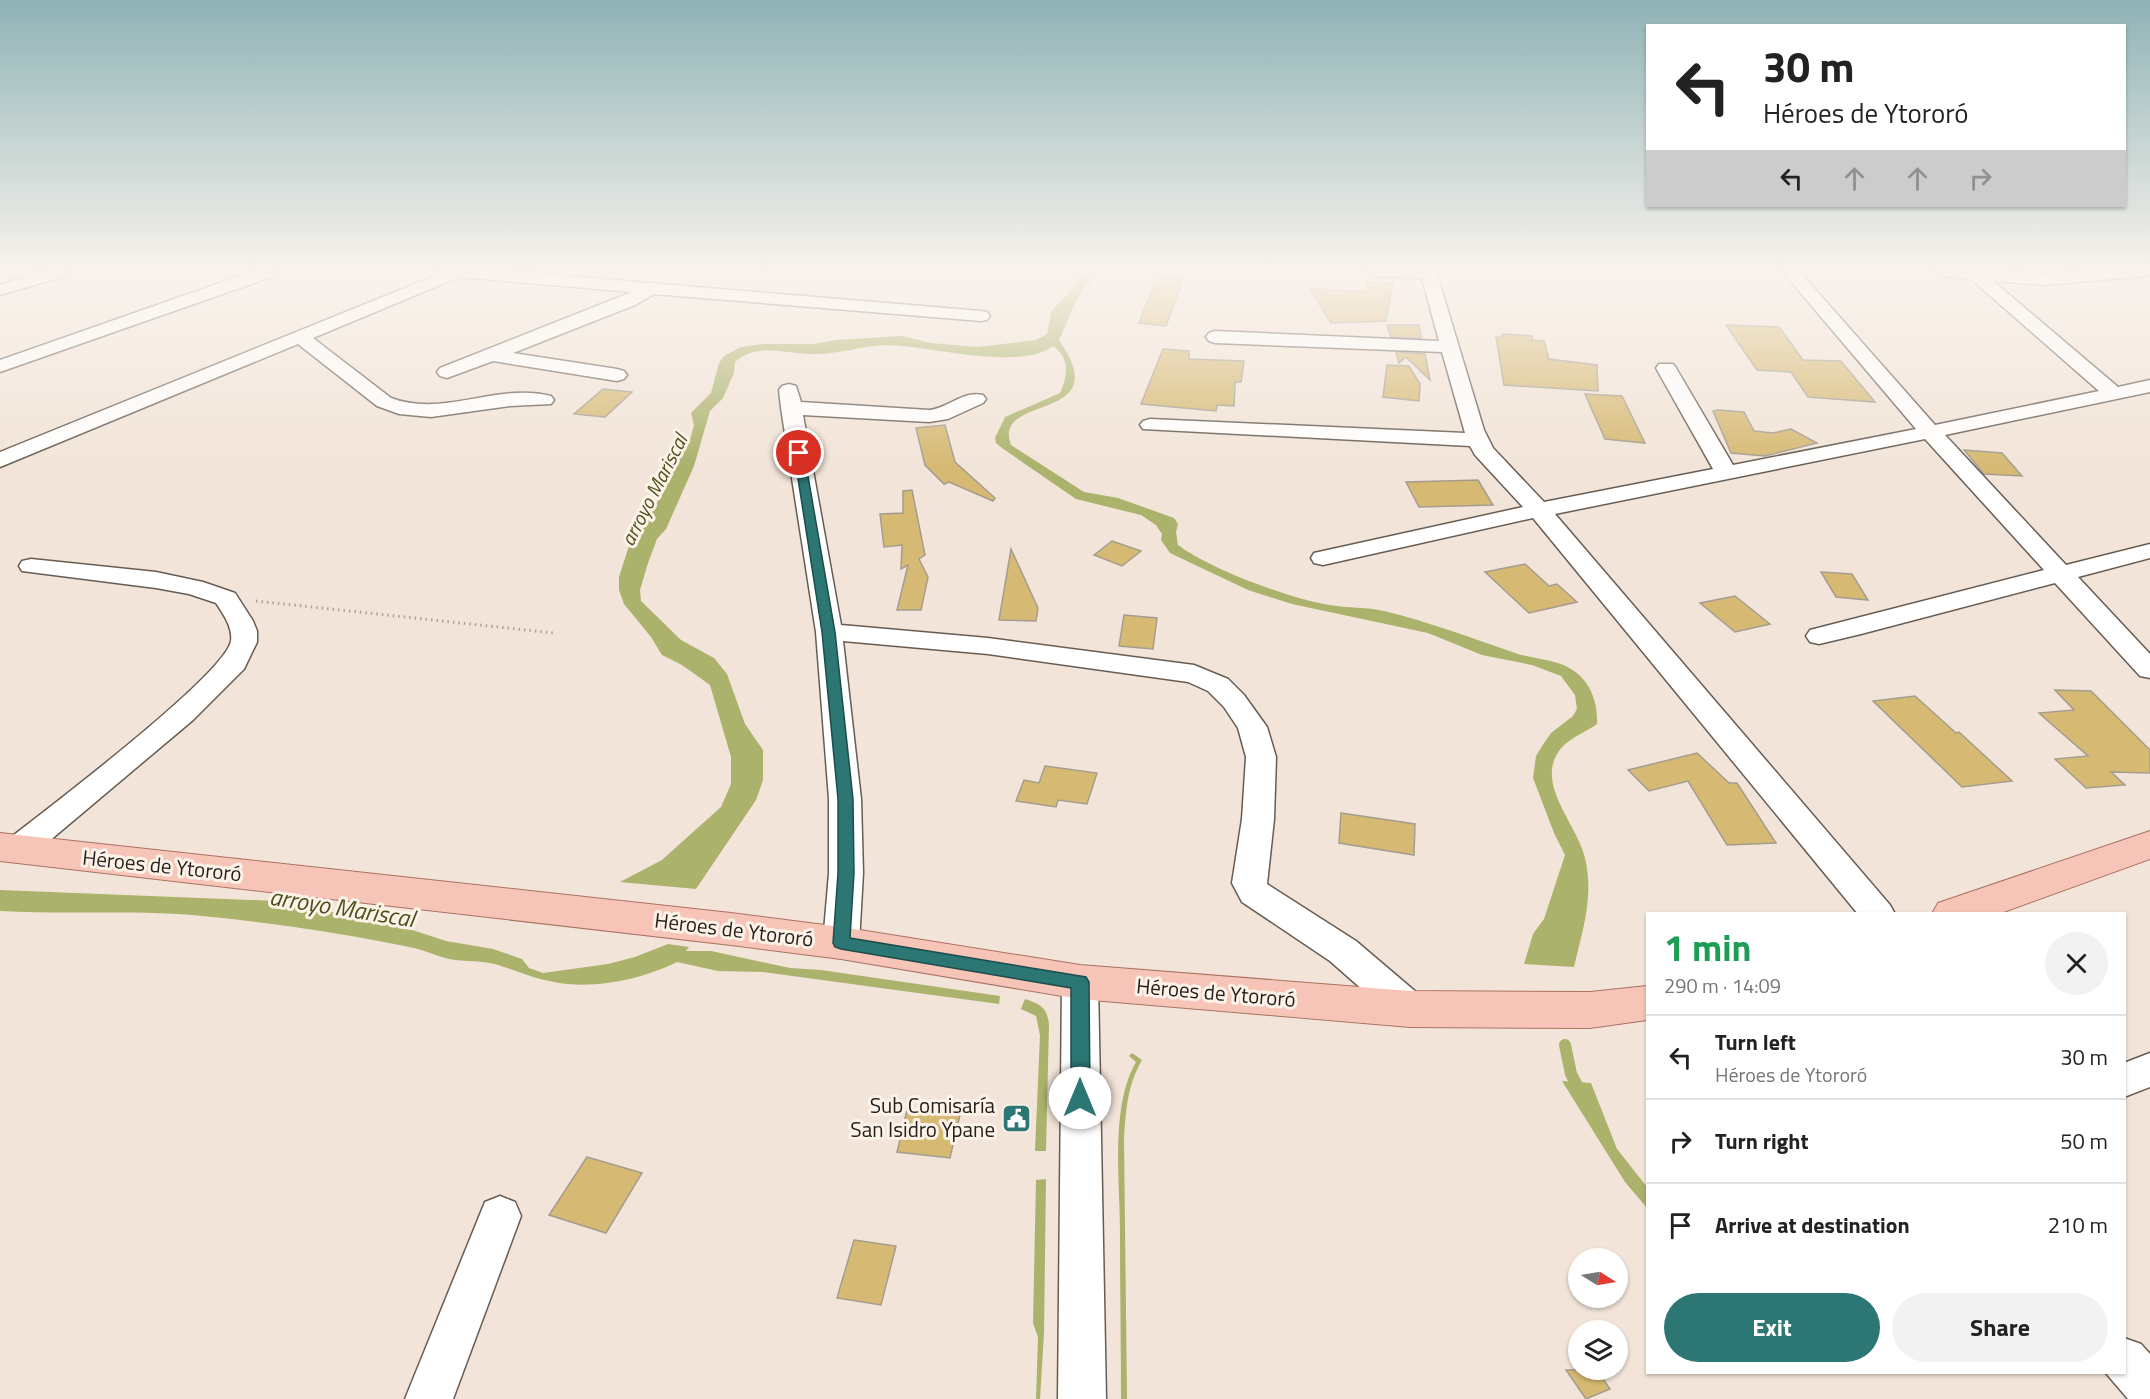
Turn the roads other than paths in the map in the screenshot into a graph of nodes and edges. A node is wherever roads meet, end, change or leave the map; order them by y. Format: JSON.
{"nodes":[{"id":1,"x":85,"y":336,"type":"edge"},
{"id":2,"x":538,"y":336,"type":"edge"},
{"id":3,"x":1447,"y":336,"type":"edge"},
{"id":4,"x":1847,"y":336,"type":"edge"},
{"id":5,"x":2048,"y":336,"type":"edge"},
{"id":6,"x":300,"y":337,"type":"joint"},
{"id":7,"x":1215,"y":337,"type":"dead end"},
{"id":8,"x":1450,"y":347,"type":"junction"},
{"id":9,"x":490,"y":355,"type":"junction"},
{"id":10,"x":0,"y":366,"type":"edge"},
{"id":11,"x":1666,"y":368,"type":"dead end"},
{"id":12,"x":447,"y":372,"type":"dead end"},
{"id":13,"x":617,"y":375,"type":"dead end"},
{"id":14,"x":2150,"y":386,"type":"edge"},
{"id":15,"x":2115,"y":394,"type":"junction"},
{"id":16,"x":976,"y":399,"type":"dead end"},
{"id":17,"x":544,"y":400,"type":"dead end"},
{"id":18,"x":1150,"y":425,"type":"dead end"},
{"id":19,"x":1930,"y":432,"type":"junction"},
{"id":20,"x":1479,"y":440,"type":"junction"},
{"id":21,"x":0,"y":460,"type":"edge"},
{"id":22,"x":1726,"y":472,"type":"junction"},
{"id":23,"x":1539,"y":510,"type":"junction"},
{"id":24,"x":2150,"y":551,"type":"edge"},
{"id":25,"x":1323,"y":558,"type":"dead end"},
{"id":26,"x":31,"y":566,"type":"dead end"},
{"id":27,"x":2061,"y":572,"type":"junction"},
{"id":28,"x":829,"y":632,"type":"junction"},
{"id":29,"x":1819,"y":636,"type":"dead end"},
{"id":30,"x":2150,"y":670,"type":"edge"},
{"id":31,"x":2150,"y":845,"type":"edge"},
{"id":32,"x":8,"y":848,"type":"edge"},
{"id":33,"x":1876,"y":912,"type":"edge"},
{"id":34,"x":1958,"y":912,"type":"edge"},
{"id":35,"x":841,"y":943,"type":"junction"},
{"id":36,"x":1080,"y":982,"type":"junction"},
{"id":37,"x":1646,"y":1003,"type":"edge"},
{"id":38,"x":1410,"y":1009,"type":"junction"},
{"id":39,"x":2150,"y":1070,"type":"edge"},
{"id":40,"x":2126,"y":1079,"type":"edge"},
{"id":41,"x":500,"y":1216,"type":"dead end"},
{"id":42,"x":2126,"y":1363,"type":"edge"},
{"id":43,"x":2150,"y":1387,"type":"edge"},
{"id":44,"x":429,"y":1399,"type":"edge"},
{"id":45,"x":1082,"y":1399,"type":"edge"}],
"edges":[{"from":1,"to":10,"type":"street"},
{"from":2,"to":9,"type":"street"},
{"from":3,"to":8,"type":"street"},
{"from":4,"to":19,"type":"street"},
{"from":5,"to":15,"type":"street"},
{"from":6,"to":17,"type":"street"},
{"from":6,"to":21,"type":"street"},
{"from":7,"to":8,"type":"street"},
{"from":8,"to":20,"type":"street"},
{"from":9,"to":12,"type":"street"},
{"from":9,"to":13,"type":"street"},
{"from":11,"to":22,"type":"street"},
{"from":14,"to":15,"type":"street"},
{"from":15,"to":19,"type":"street"},
{"from":16,"to":28,"type":"street"},
{"from":18,"to":20,"type":"street"},
{"from":19,"to":22,"type":"street"},
{"from":19,"to":27,"type":"street"},
{"from":20,"to":23,"type":"street"},
{"from":22,"to":23,"type":"street"},
{"from":23,"to":25,"type":"street"},
{"from":23,"to":33,"type":"street"},
{"from":24,"to":27,"type":"street"},
{"from":26,"to":32,"type":"street"},
{"from":27,"to":29,"type":"street"},
{"from":27,"to":30,"type":"street"},
{"from":28,"to":35,"type":"street"},
{"from":28,"to":38,"type":"street"},
{"from":31,"to":34,"type":"main road"},
{"from":32,"to":35,"type":"main road","name":"Héroes de Ytororó"},
{"from":35,"to":36,"type":"main road","name":"Héroes de Ytororó"},
{"from":36,"to":38,"type":"main road","name":"Héroes de Ytororó"},
{"from":36,"to":45,"type":"street"},
{"from":37,"to":38,"type":"main road","name":"Héroes de Ytororó"},
{"from":39,"to":40,"type":"street"},
{"from":41,"to":44,"type":"street"},
{"from":42,"to":43,"type":"street"}]}
